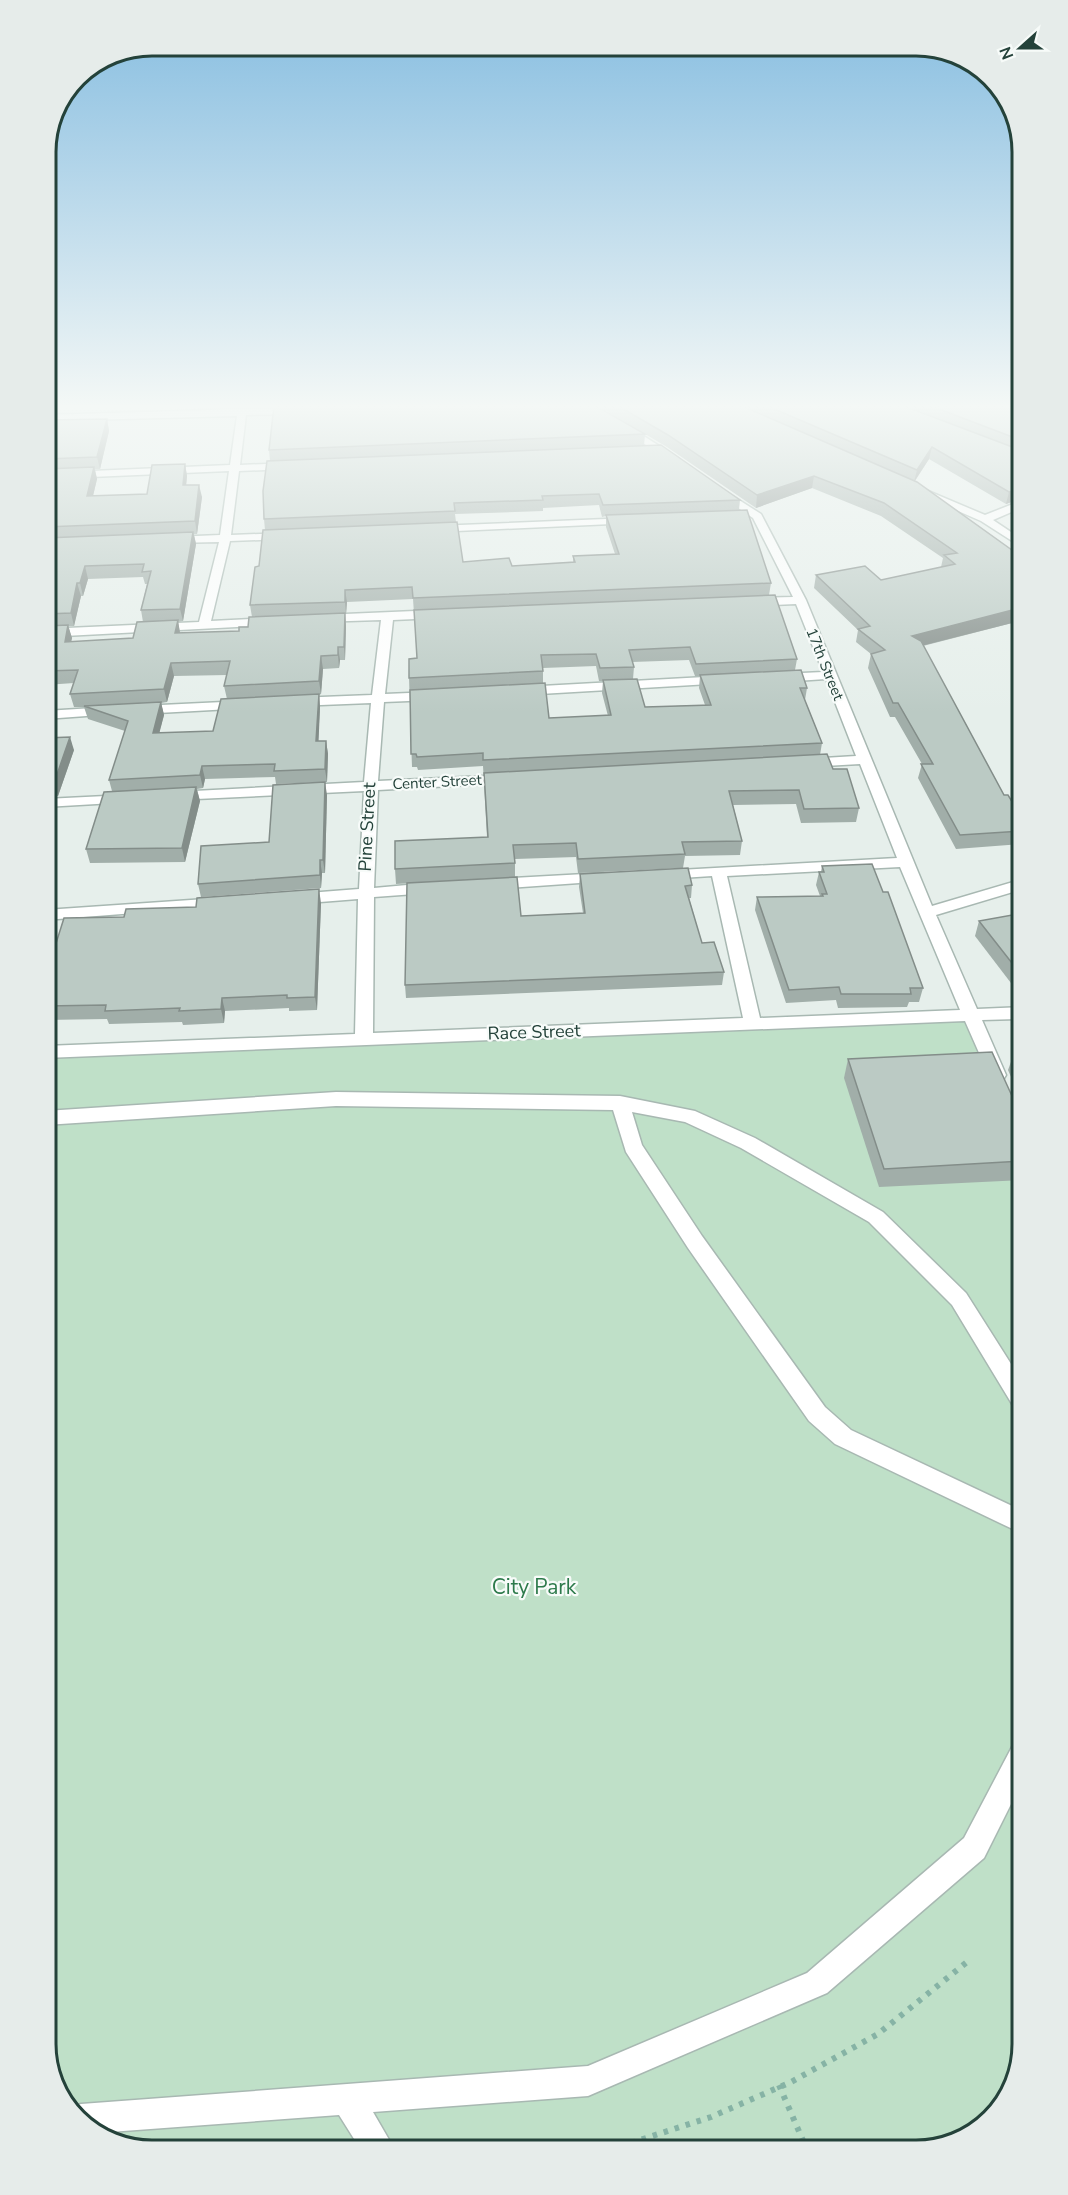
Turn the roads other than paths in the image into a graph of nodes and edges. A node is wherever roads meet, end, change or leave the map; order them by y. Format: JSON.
{"nodes":[{"id":1,"x":229,"y":508,"type":"edge"},
{"id":2,"x":746,"y":508,"type":"edge"},
{"id":3,"x":961,"y":508,"type":"edge"},
{"id":4,"x":1009,"y":508,"type":"edge"},
{"id":5,"x":757,"y":516,"type":"junction"},
{"id":6,"x":735,"y":517,"type":"edge"},
{"id":7,"x":985,"y":519,"type":"junction"},
{"id":8,"x":639,"y":521,"type":"edge"},
{"id":9,"x":428,"y":530,"type":"edge"},
{"id":10,"x":292,"y":535,"type":"edge"},
{"id":11,"x":1012,"y":537,"type":"edge"},
{"id":12,"x":225,"y":538,"type":"junction"},
{"id":13,"x":155,"y":541,"type":"edge"},
{"id":14,"x":800,"y":600,"type":"junction"},
{"id":15,"x":738,"y":602,"type":"edge"},
{"id":16,"x":446,"y":614,"type":"edge"},
{"id":17,"x":387,"y":616,"type":"junction"},
{"id":18,"x":308,"y":620,"type":"edge"},
{"id":19,"x":285,"y":621,"type":"edge"},
{"id":20,"x":204,"y":625,"type":"junction"},
{"id":21,"x":56,"y":632,"type":"edge"},
{"id":22,"x":829,"y":675,"type":"junction"},
{"id":23,"x":771,"y":678,"type":"edge"},
{"id":24,"x":736,"y":680,"type":"edge"},
{"id":25,"x":515,"y":691,"type":"edge"},
{"id":26,"x":445,"y":695,"type":"edge"},
{"id":27,"x":376,"y":699,"type":"junction"},
{"id":28,"x":279,"y":703,"type":"edge"},
{"id":29,"x":255,"y":704,"type":"edge"},
{"id":30,"x":56,"y":714,"type":"edge"},
{"id":31,"x":865,"y":760,"type":"junction"},
{"id":32,"x":794,"y":764,"type":"edge"},
{"id":33,"x":526,"y":778,"type":"edge"},
{"id":34,"x":369,"y":786,"type":"junction"},
{"id":35,"x":157,"y":797,"type":"edge"},
{"id":36,"x":135,"y":798,"type":"edge"},
{"id":37,"x":56,"y":802,"type":"edge"},
{"id":38,"x":906,"y":862,"type":"junction"},
{"id":39,"x":718,"y":872,"type":"junction"},
{"id":40,"x":647,"y":875,"type":"edge"},
{"id":41,"x":624,"y":877,"type":"edge"},
{"id":42,"x":483,"y":885,"type":"edge"},
{"id":43,"x":448,"y":887,"type":"edge"},
{"id":44,"x":1012,"y":887,"type":"edge"},
{"id":45,"x":364,"y":892,"type":"junction"},
{"id":46,"x":280,"y":900,"type":"edge"},
{"id":47,"x":236,"y":902,"type":"edge"},
{"id":48,"x":927,"y":912,"type":"junction"},
{"id":49,"x":56,"y":914,"type":"edge"},
{"id":50,"x":1012,"y":1013,"type":"edge"},
{"id":51,"x":970,"y":1015,"type":"junction"},
{"id":52,"x":753,"y":1024,"type":"junction"},
{"id":53,"x":364,"y":1039,"type":"junction"},
{"id":54,"x":56,"y":1052,"type":"edge"},
{"id":55,"x":1004,"y":1089,"type":"edge"},
{"id":56,"x":620,"y":1103,"type":"junction"},
{"id":57,"x":56,"y":1117,"type":"edge"},
{"id":58,"x":1012,"y":1384,"type":"edge"},
{"id":59,"x":1012,"y":1517,"type":"edge"},
{"id":60,"x":1012,"y":1774,"type":"edge"},
{"id":61,"x":346,"y":2099,"type":"junction"},
{"id":62,"x":91,"y":2118,"type":"edge"},
{"id":63,"x":372,"y":2139,"type":"edge"}],
"edges":[{"from":1,"to":12,"type":"street"},
{"from":2,"to":5,"type":"street","name":"17th Street"},
{"from":3,"to":7,"type":"street"},
{"from":4,"to":7,"type":"street"},
{"from":5,"to":6,"type":"street"},
{"from":5,"to":14,"type":"street","name":"17th Street"},
{"from":7,"to":11,"type":"street"},
{"from":8,"to":9,"type":"street"},
{"from":10,"to":12,"type":"street"},
{"from":12,"to":13,"type":"street"},
{"from":12,"to":20,"type":"street"},
{"from":14,"to":15,"type":"street"},
{"from":14,"to":22,"type":"street","name":"17th Street"},
{"from":16,"to":17,"type":"street"},
{"from":17,"to":18,"type":"street"},
{"from":17,"to":27,"type":"street","name":"Pine Street"},
{"from":19,"to":20,"type":"street"},
{"from":20,"to":21,"type":"street"},
{"from":22,"to":23,"type":"street"},
{"from":22,"to":31,"type":"street","name":"17th Street"},
{"from":24,"to":25,"type":"street"},
{"from":26,"to":27,"type":"street"},
{"from":27,"to":28,"type":"street"},
{"from":27,"to":34,"type":"street","name":"Pine Street"},
{"from":29,"to":30,"type":"street"},
{"from":31,"to":32,"type":"street"},
{"from":31,"to":38,"type":"street","name":"17th Street"},
{"from":33,"to":34,"type":"street","name":"Center Street"},
{"from":34,"to":35,"type":"street","name":"Center Street"},
{"from":34,"to":45,"type":"street","name":"Pine Street"},
{"from":36,"to":37,"type":"street"},
{"from":38,"to":39,"type":"street"},
{"from":38,"to":48,"type":"street","name":"17th Street"},
{"from":39,"to":40,"type":"street"},
{"from":39,"to":52,"type":"street"},
{"from":41,"to":42,"type":"street"},
{"from":43,"to":45,"type":"street"},
{"from":44,"to":48,"type":"street"},
{"from":45,"to":46,"type":"street"},
{"from":45,"to":53,"type":"street","name":"Pine Street"},
{"from":47,"to":49,"type":"street"},
{"from":48,"to":51,"type":"street","name":"17th Street"},
{"from":50,"to":51,"type":"street","name":"Race Street"},
{"from":51,"to":52,"type":"street","name":"Race Street"},
{"from":51,"to":55,"type":"street","name":"17th Street"},
{"from":52,"to":53,"type":"street","name":"Race Street"},
{"from":53,"to":54,"type":"street","name":"Race Street"},
{"from":56,"to":57,"type":"street"},
{"from":56,"to":58,"type":"street"},
{"from":56,"to":59,"type":"street"},
{"from":60,"to":61,"type":"street"},
{"from":61,"to":62,"type":"street"},
{"from":61,"to":63,"type":"street"}]}
